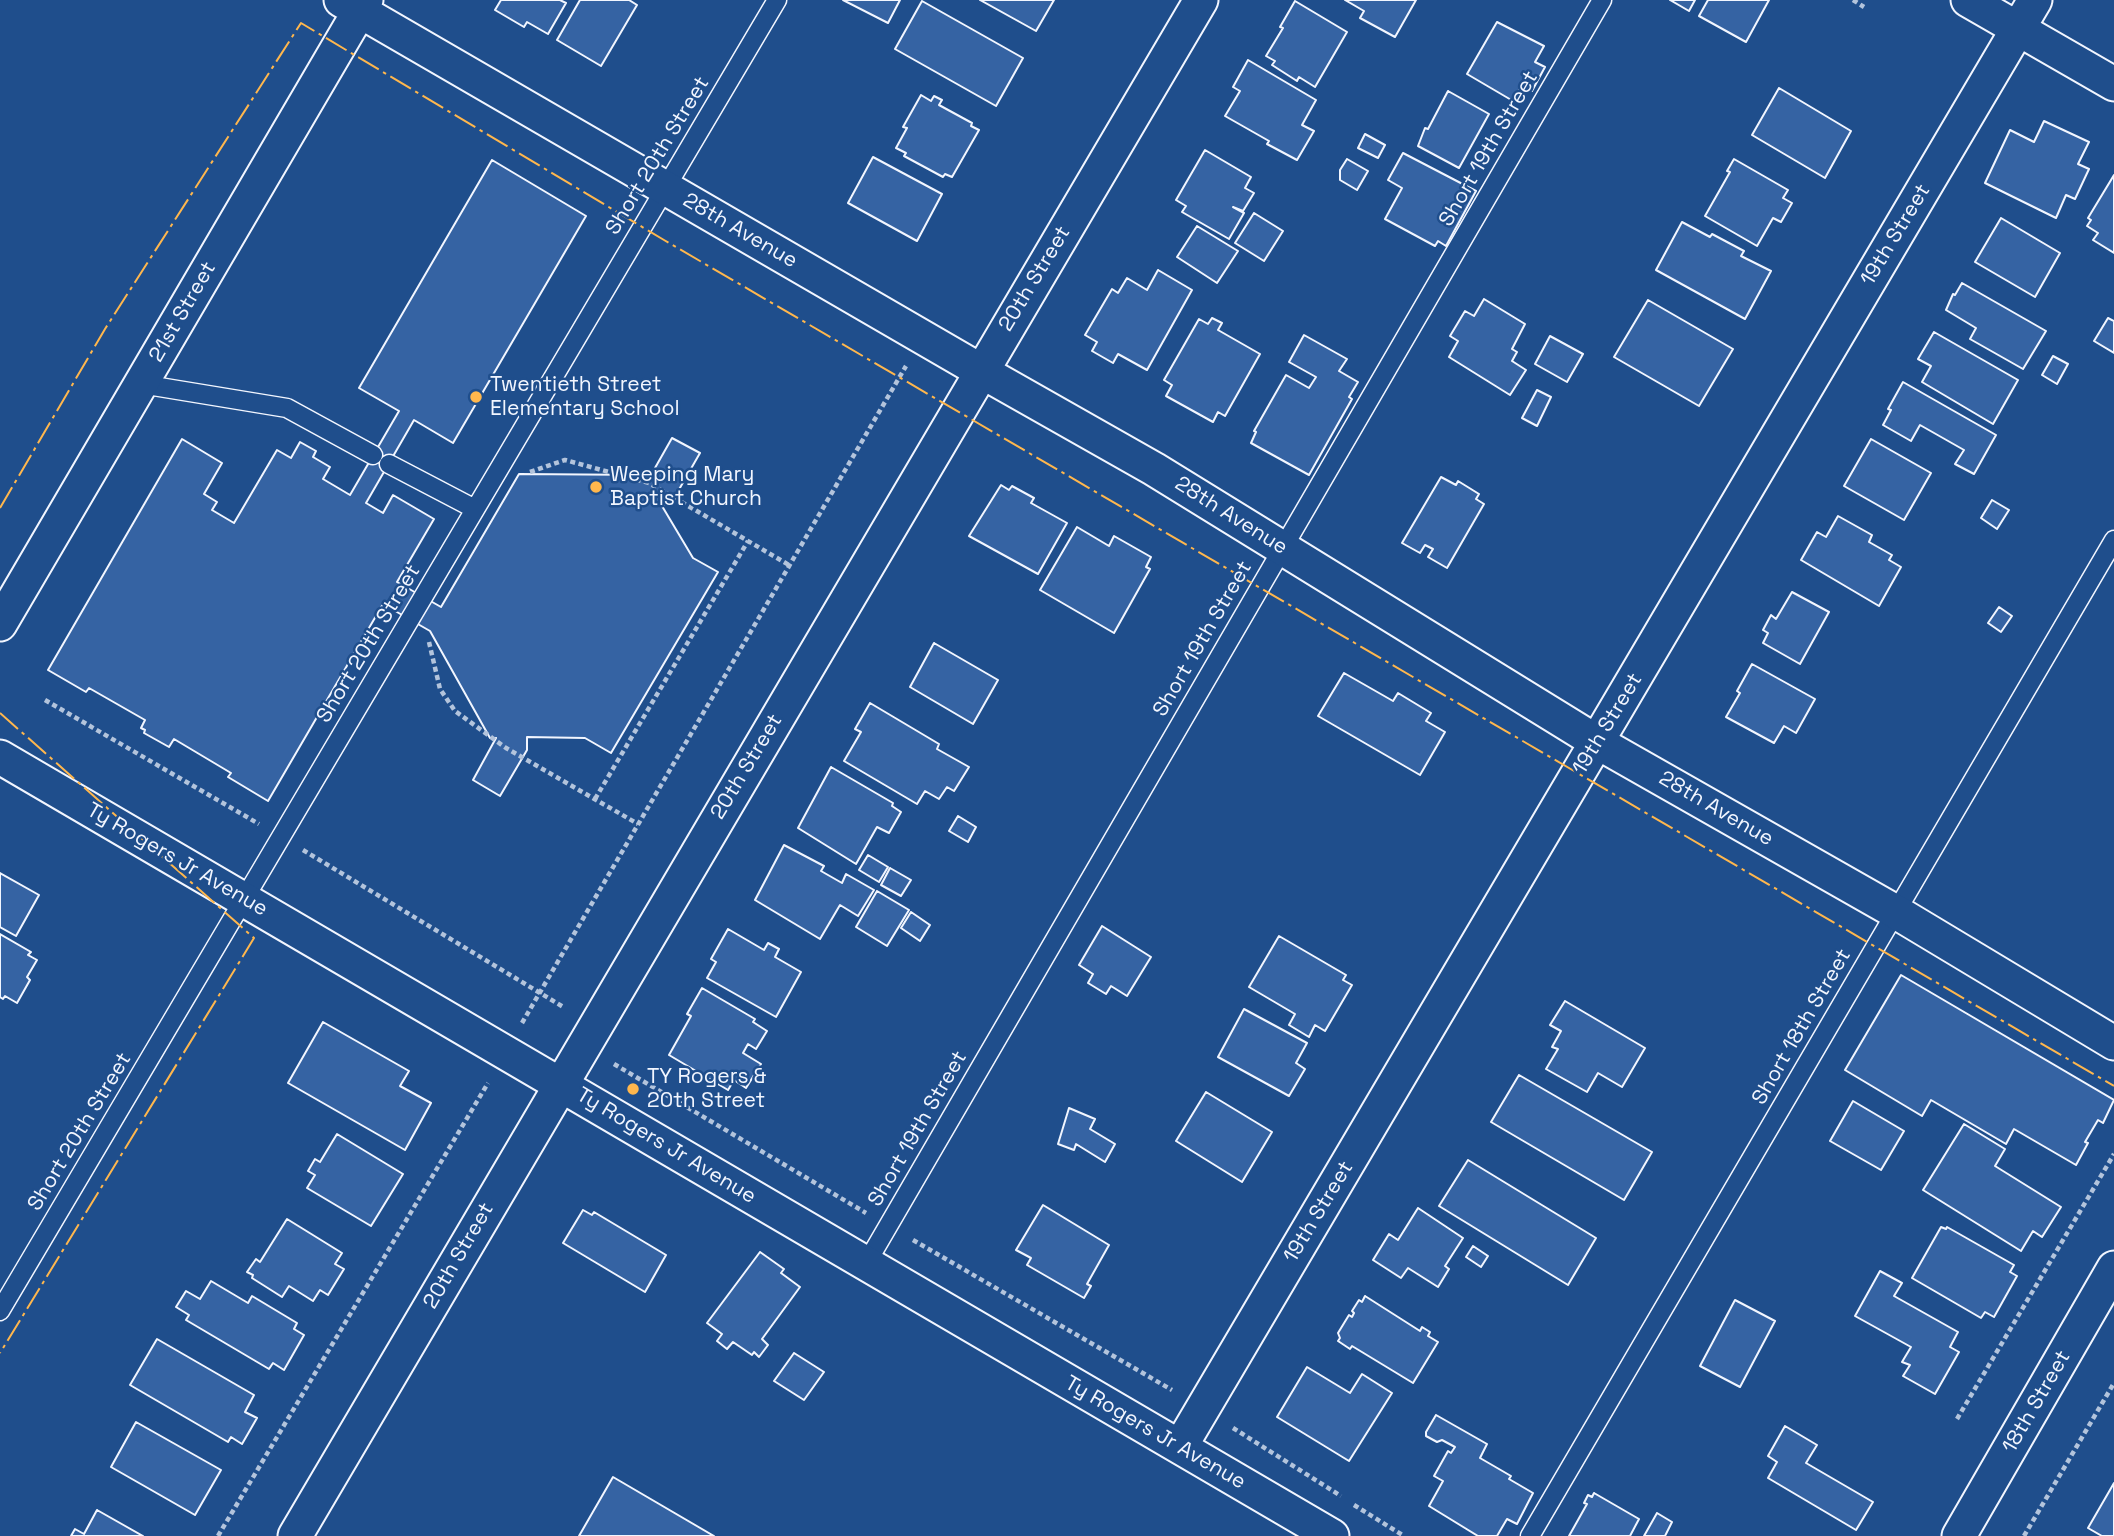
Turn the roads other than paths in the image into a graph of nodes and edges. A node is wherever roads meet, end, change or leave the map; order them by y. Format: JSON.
{"nodes":[{"id":1,"x":777,"y":0,"type":"edge"},
{"id":2,"x":1200,"y":0,"type":"edge"},
{"id":3,"x":1602,"y":0,"type":"edge"},
{"id":4,"x":1968,"y":0,"type":"edge"},
{"id":5,"x":2035,"y":0,"type":"edge"},
{"id":6,"x":356,"y":4,"type":"edge"},
{"id":7,"x":2018,"y":30,"type":"junction"},
{"id":8,"x":2114,"y":84,"type":"edge"},
{"id":9,"x":666,"y":188,"type":"junction"},
{"id":10,"x":981,"y":371,"type":"junction"},
{"id":11,"x":141,"y":384,"type":"junction"},
{"id":12,"x":373,"y":455,"type":"dead end"},
{"id":13,"x":389,"y":464,"type":"dead end"},
{"id":14,"x":475,"y":509,"type":"junction"},
{"id":15,"x":2114,"y":540,"type":"edge"},
{"id":16,"x":1283,"y":548,"type":"junction"},
{"id":17,"x":0,"y":624,"type":"edge"},
{"id":18,"x":1597,"y":742,"type":"junction"},
{"id":19,"x":0,"y":757,"type":"edge"},
{"id":20,"x":244,"y":899,"type":"junction"},
{"id":21,"x":1896,"y":912,"type":"junction"},
{"id":22,"x":2114,"y":1042,"type":"edge"},
{"id":23,"x":561,"y":1083,"type":"junction"},
{"id":24,"x":866,"y":1264,"type":"junction"},
{"id":25,"x":2114,"y":1268,"type":"edge"},
{"id":26,"x":0,"y":1311,"type":"edge"},
{"id":27,"x":1180,"y":1447,"type":"junction"},
{"id":28,"x":295,"y":1536,"type":"edge"},
{"id":29,"x":1332,"y":1536,"type":"edge"},
{"id":30,"x":1530,"y":1536,"type":"edge"},
{"id":31,"x":1959,"y":1536,"type":"edge"}],
"edges":[{"from":1,"to":9,"type":"lane","name":"Short 20th Street"},
{"from":2,"to":10,"type":"street","name":"20th Street"},
{"from":3,"to":16,"type":"lane","name":"Short 19th Street"},
{"from":4,"to":7,"type":"street"},
{"from":5,"to":7,"type":"street","name":"19th Street"},
{"from":6,"to":9,"type":"street","name":"28th Avenue"},
{"from":6,"to":11,"type":"street","name":"21st Street"},
{"from":7,"to":8,"type":"street"},
{"from":7,"to":18,"type":"street","name":"19th Street"},
{"from":9,"to":10,"type":"street","name":"28th Avenue"},
{"from":9,"to":14,"type":"lane","name":"Short 20th Street"},
{"from":10,"to":16,"type":"street","name":"28th Avenue"},
{"from":10,"to":23,"type":"street","name":"20th Street"},
{"from":11,"to":12,"type":"lane"},
{"from":11,"to":17,"type":"street","name":"21st Street"},
{"from":13,"to":14,"type":"lane"},
{"from":14,"to":20,"type":"lane","name":"Short 20th Street"},
{"from":15,"to":21,"type":"lane","name":"Short 18th Street"},
{"from":16,"to":18,"type":"street","name":"28th Avenue"},
{"from":16,"to":24,"type":"lane","name":"Short 19th Street"},
{"from":18,"to":21,"type":"street","name":"28th Avenue"},
{"from":18,"to":27,"type":"street","name":"19th Street"},
{"from":19,"to":20,"type":"street","name":"Ty Rogers Jr Avenue"},
{"from":20,"to":23,"type":"street","name":"Ty Rogers Jr Avenue"},
{"from":20,"to":26,"type":"lane","name":"Short 20th Street"},
{"from":21,"to":22,"type":"street","name":"28th Avenue"},
{"from":21,"to":30,"type":"lane","name":"Short 18th Street"},
{"from":23,"to":24,"type":"street","name":"Ty Rogers Jr Avenue"},
{"from":23,"to":28,"type":"street","name":"20th Street"},
{"from":24,"to":27,"type":"street","name":"Ty Rogers Jr Avenue"},
{"from":25,"to":31,"type":"street","name":"18th Street"},
{"from":27,"to":29,"type":"street","name":"Ty Rogers Jr Avenue"}]}
